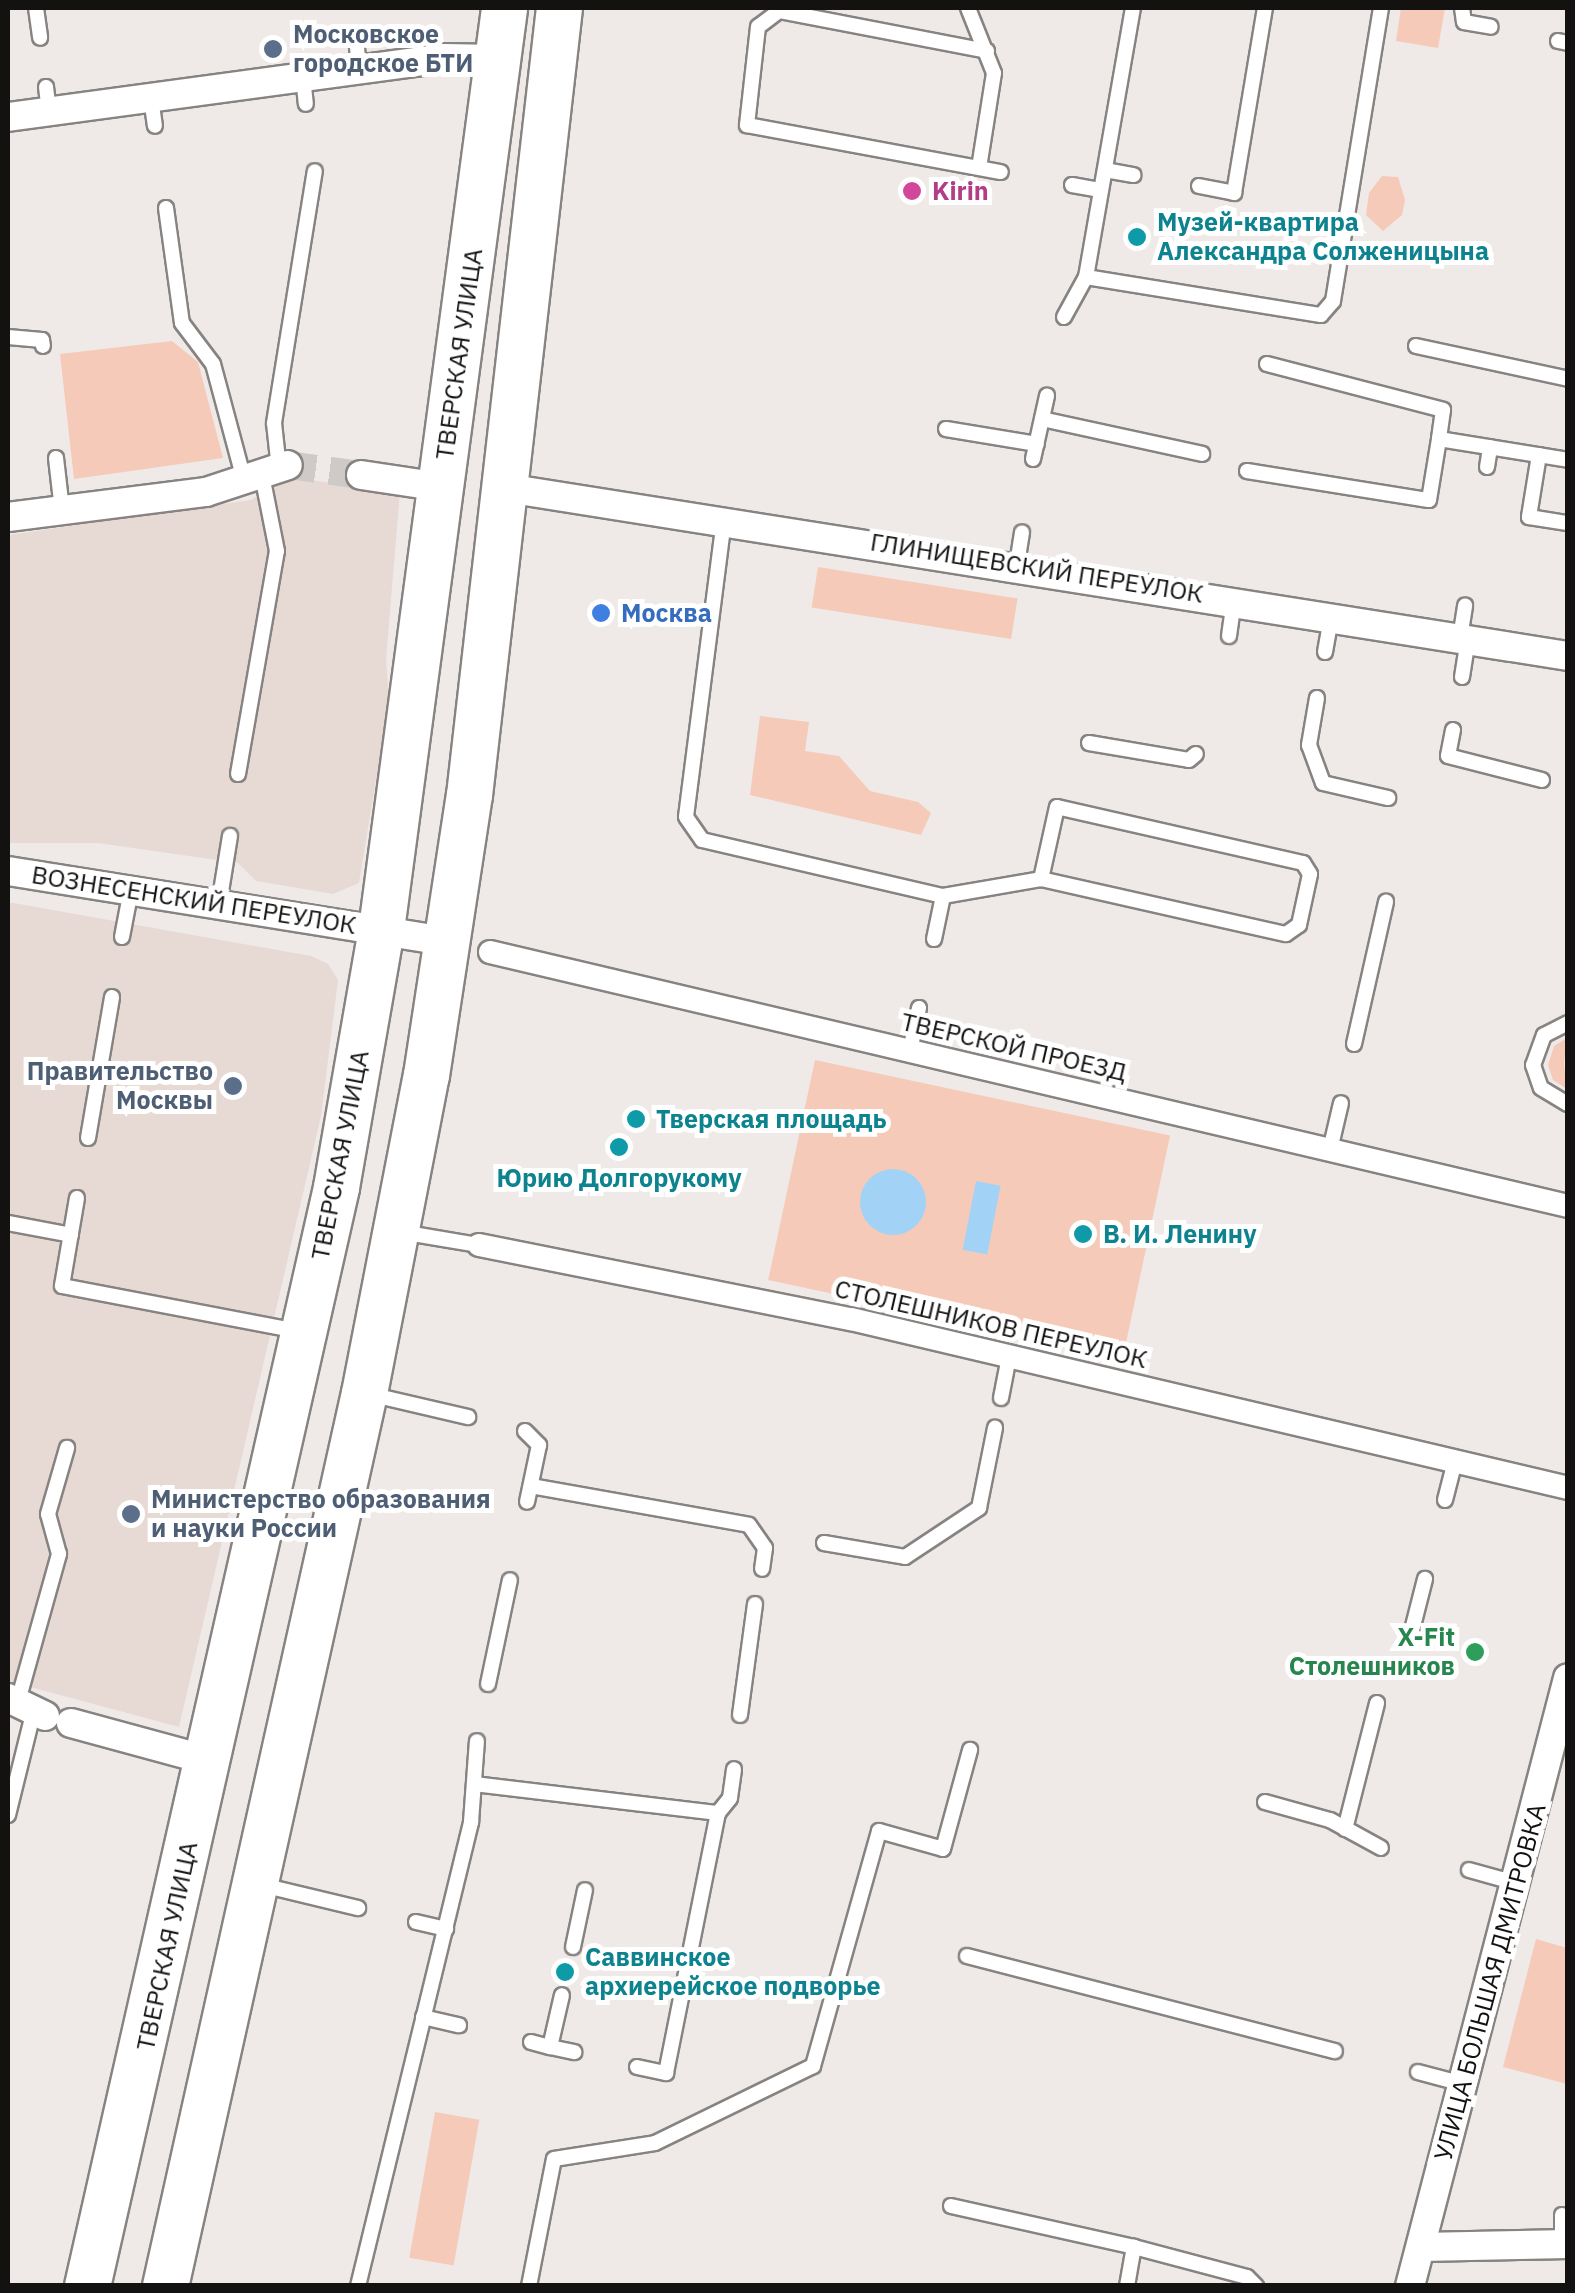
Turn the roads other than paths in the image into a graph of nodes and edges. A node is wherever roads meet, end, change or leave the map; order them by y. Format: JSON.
{"nodes":[{"id":1,"x":36,"y":8,"type":"edge"},
{"id":2,"x":504,"y":8,"type":"edge"},
{"id":3,"x":559,"y":8,"type":"edge"},
{"id":4,"x":968,"y":8,"type":"edge"},
{"id":5,"x":1133,"y":8,"type":"edge"},
{"id":6,"x":1265,"y":8,"type":"edge"},
{"id":7,"x":1382,"y":8,"type":"edge"},
{"id":8,"x":1462,"y":8,"type":"edge"},
{"id":9,"x":1491,"y":27,"type":"dead end"},
{"id":10,"x":356,"y":36,"type":"dead end"},
{"id":11,"x":40,"y":38,"type":"dead end"},
{"id":12,"x":988,"y":51,"type":"junction"},
{"id":13,"x":498,"y":59,"type":"junction"},
{"id":14,"x":359,"y":69,"type":"junction"},
{"id":15,"x":8,"y":117,"type":"edge"},
{"id":16,"x":979,"y":168,"type":"junction"},
{"id":17,"x":1105,"y":170,"type":"junction"},
{"id":18,"x":316,"y":171,"type":"dead end"},
{"id":19,"x":1001,"y":172,"type":"dead end"},
{"id":20,"x":1134,"y":176,"type":"dead end"},
{"id":21,"x":1072,"y":185,"type":"dead end"},
{"id":22,"x":1199,"y":186,"type":"dead end"},
{"id":23,"x":1102,"y":190,"type":"junction"},
{"id":24,"x":166,"y":208,"type":"dead end"},
{"id":25,"x":1086,"y":277,"type":"junction"},
{"id":26,"x":1064,"y":317,"type":"dead end"},
{"id":27,"x":8,"y":337,"type":"edge"},
{"id":28,"x":43,"y":346,"type":"dead end"},
{"id":29,"x":1416,"y":346,"type":"dead end"},
{"id":30,"x":1267,"y":364,"type":"dead end"},
{"id":31,"x":1568,"y":379,"type":"edge"},
{"id":32,"x":1047,"y":396,"type":"dead end"},
{"id":33,"x":1042,"y":418,"type":"junction"},
{"id":34,"x":946,"y":430,"type":"dead end"},
{"id":35,"x":1438,"y":439,"type":"junction"},
{"id":36,"x":1490,"y":448,"type":"junction"},
{"id":37,"x":1202,"y":454,"type":"dead end"},
{"id":38,"x":1539,"y":455,"type":"junction"},
{"id":39,"x":56,"y":458,"type":"dead end"},
{"id":40,"x":1568,"y":460,"type":"edge"},
{"id":41,"x":1487,"y":467,"type":"dead end"},
{"id":42,"x":268,"y":472,"type":"junction"},
{"id":43,"x":1247,"y":472,"type":"dead end"},
{"id":44,"x":361,"y":475,"type":"tunnel mouth"},
{"id":45,"x":441,"y":487,"type":"junction"},
{"id":46,"x":506,"y":488,"type":"junction"},
{"id":47,"x":62,"y":510,"type":"junction"},
{"id":48,"x":8,"y":517,"type":"edge"},
{"id":49,"x":724,"y":520,"type":"junction"},
{"id":50,"x":1568,"y":523,"type":"edge"},
{"id":51,"x":1022,"y":532,"type":"dead end"},
{"id":52,"x":1017,"y":564,"type":"junction"},
{"id":53,"x":1234,"y":600,"type":"junction"},
{"id":54,"x":1465,"y":605,"type":"dead end"},
{"id":55,"x":1331,"y":616,"type":"junction"},
{"id":56,"x":1229,"y":636,"type":"dead end"},
{"id":57,"x":1464,"y":638,"type":"junction"},
{"id":58,"x":1325,"y":652,"type":"dead end"},
{"id":59,"x":1568,"y":656,"type":"edge"},
{"id":60,"x":1462,"y":677,"type":"dead end"},
{"id":61,"x":1318,"y":698,"type":"dead end"},
{"id":62,"x":1453,"y":730,"type":"dead end"},
{"id":63,"x":1089,"y":743,"type":"dead end"},
{"id":64,"x":1196,"y":754,"type":"dead end"},
{"id":65,"x":238,"y":774,"type":"dead end"},
{"id":66,"x":1542,"y":780,"type":"dead end"},
{"id":67,"x":1388,"y":798,"type":"dead end"},
{"id":68,"x":230,"y":836,"type":"dead end"},
{"id":69,"x":8,"y":872,"type":"edge"},
{"id":70,"x":1041,"y":879,"type":"junction"},
{"id":71,"x":131,"y":889,"type":"junction"},
{"id":72,"x":943,"y":896,"type":"junction"},
{"id":73,"x":1386,"y":902,"type":"dead end"},
{"id":74,"x":219,"y":904,"type":"junction"},
{"id":75,"x":381,"y":930,"type":"junction"},
{"id":76,"x":122,"y":938,"type":"dead end"},
{"id":77,"x":934,"y":940,"type":"dead end"},
{"id":78,"x":469,"y":946,"type":"junction"},
{"id":79,"x":112,"y":998,"type":"dead end"},
{"id":80,"x":919,"y":1008,"type":"dead end"},
{"id":81,"x":1568,"y":1023,"type":"edge"},
{"id":82,"x":1354,"y":1044,"type":"dead end"},
{"id":83,"x":910,"y":1051,"type":"junction"},
{"id":84,"x":1341,"y":1103,"type":"dead end"},
{"id":85,"x":1568,"y":1104,"type":"edge"},
{"id":86,"x":88,"y":1138,"type":"dead end"},
{"id":87,"x":1330,"y":1150,"type":"junction"},
{"id":88,"x":77,"y":1198,"type":"dead end"},
{"id":89,"x":1568,"y":1206,"type":"edge"},
{"id":90,"x":8,"y":1224,"type":"edge"},
{"id":91,"x":398,"y":1232,"type":"junction"},
{"id":92,"x":71,"y":1235,"type":"junction"},
{"id":93,"x":479,"y":1245,"type":"joint"},
{"id":94,"x":305,"y":1333,"type":"junction"},
{"id":95,"x":1009,"y":1357,"type":"junction"},
{"id":96,"x":364,"y":1393,"type":"junction"},
{"id":97,"x":1001,"y":1398,"type":"dead end"},
{"id":98,"x":468,"y":1417,"type":"dead end"},
{"id":99,"x":995,"y":1428,"type":"dead end"},
{"id":100,"x":525,"y":1431,"type":"dead end"},
{"id":101,"x":67,"y":1448,"type":"dead end"},
{"id":102,"x":1454,"y":1461,"type":"junction"},
{"id":103,"x":530,"y":1486,"type":"junction"},
{"id":104,"x":1568,"y":1488,"type":"edge"},
{"id":105,"x":1445,"y":1500,"type":"dead end"},
{"id":106,"x":527,"y":1502,"type":"dead end"},
{"id":107,"x":824,"y":1543,"type":"dead end"},
{"id":108,"x":762,"y":1569,"type":"dead end"},
{"id":109,"x":1425,"y":1579,"type":"dead end"},
{"id":110,"x":510,"y":1580,"type":"dead end"},
{"id":111,"x":755,"y":1604,"type":"dead end"},
{"id":112,"x":1411,"y":1634,"type":"dead end"},
{"id":113,"x":1568,"y":1678,"type":"edge"},
{"id":114,"x":488,"y":1684,"type":"dead end"},
{"id":115,"x":1377,"y":1703,"type":"dead end"},
{"id":116,"x":35,"y":1710,"type":"edge"},
{"id":117,"x":740,"y":1715,"type":"dead end"},
{"id":118,"x":1560,"y":1736,"type":"edge"},
{"id":119,"x":477,"y":1742,"type":"dead end"},
{"id":120,"x":970,"y":1750,"type":"dead end"},
{"id":121,"x":206,"y":1760,"type":"junction"},
{"id":122,"x":734,"y":1769,"type":"dead end"},
{"id":123,"x":474,"y":1784,"type":"junction"},
{"id":124,"x":1265,"y":1802,"type":"dead end"},
{"id":125,"x":718,"y":1814,"type":"junction"},
{"id":126,"x":8,"y":1816,"type":"edge"},
{"id":127,"x":1345,"y":1829,"type":"junction"},
{"id":128,"x":1381,"y":1848,"type":"dead end"},
{"id":129,"x":1468,"y":1870,"type":"dead end"},
{"id":130,"x":1516,"y":1883,"type":"junction"},
{"id":131,"x":256,"y":1884,"type":"junction"},
{"id":132,"x":585,"y":1890,"type":"dead end"},
{"id":133,"x":358,"y":1908,"type":"dead end"},
{"id":134,"x":416,"y":1922,"type":"dead end"},
{"id":135,"x":446,"y":1929,"type":"junction"},
{"id":136,"x":573,"y":1946,"type":"dead end"},
{"id":137,"x":967,"y":1956,"type":"dead end"},
{"id":138,"x":562,"y":1995,"type":"dead end"},
{"id":139,"x":423,"y":2017,"type":"junction"},
{"id":140,"x":459,"y":2025,"type":"dead end"},
{"id":141,"x":531,"y":2042,"type":"dead end"},
{"id":142,"x":550,"y":2047,"type":"junction"},
{"id":143,"x":1336,"y":2051,"type":"dead end"},
{"id":144,"x":574,"y":2052,"type":"dead end"},
{"id":145,"x":637,"y":2067,"type":"dead end"},
{"id":146,"x":1418,"y":2072,"type":"dead end"},
{"id":147,"x":1463,"y":2084,"type":"junction"},
{"id":148,"x":950,"y":2206,"type":"dead end"},
{"id":149,"x":1562,"y":2216,"type":"dead end"},
{"id":150,"x":1565,"y":2244,"type":"edge"},
{"id":151,"x":1134,"y":2247,"type":"junction"},
{"id":152,"x":1420,"y":2247,"type":"junction"},
{"id":153,"x":87,"y":2286,"type":"edge"},
{"id":154,"x":165,"y":2286,"type":"edge"},
{"id":155,"x":358,"y":2286,"type":"edge"},
{"id":156,"x":529,"y":2286,"type":"edge"},
{"id":157,"x":1127,"y":2286,"type":"edge"},
{"id":158,"x":1256,"y":2286,"type":"edge"},
{"id":159,"x":1410,"y":2286,"type":"edge"}],
"edges":[{"from":1,"to":11,"type":"lane"},
{"from":2,"to":13,"type":"main road","name":"ТВЕРСКАЯ УЛИЦА"},
{"from":3,"to":46,"type":"main road"},
{"from":4,"to":12,"type":"lane"},
{"from":5,"to":17,"type":"lane"},
{"from":6,"to":22,"type":"lane"},
{"from":7,"to":25,"type":"lane"},
{"from":8,"to":9,"type":"lane"},
{"from":10,"to":14,"type":"lane"},
{"from":12,"to":16,"type":"lane"},
{"from":12,"to":16,"type":"lane"},
{"from":13,"to":14,"type":"street"},
{"from":13,"to":45,"type":"main road","name":"ТВЕРСКАЯ УЛИЦА"},
{"from":14,"to":15,"type":"street"},
{"from":16,"to":19,"type":"lane"},
{"from":17,"to":20,"type":"lane"},
{"from":17,"to":23,"type":"lane"},
{"from":18,"to":42,"type":"lane"},
{"from":21,"to":23,"type":"lane"},
{"from":23,"to":25,"type":"lane"},
{"from":24,"to":42,"type":"lane"},
{"from":25,"to":26,"type":"lane"},
{"from":27,"to":28,"type":"lane"},
{"from":29,"to":31,"type":"lane"},
{"from":30,"to":35,"type":"lane"},
{"from":32,"to":33,"type":"lane"},
{"from":33,"to":34,"type":"lane"},
{"from":33,"to":37,"type":"lane"},
{"from":35,"to":36,"type":"lane"},
{"from":35,"to":43,"type":"lane"},
{"from":36,"to":38,"type":"lane"},
{"from":36,"to":41,"type":"lane"},
{"from":38,"to":40,"type":"lane"},
{"from":38,"to":50,"type":"lane"},
{"from":39,"to":47,"type":"lane"},
{"from":42,"to":47,"type":"street"},
{"from":42,"to":65,"type":"lane"},
{"from":44,"to":45,"type":"street"},
{"from":45,"to":75,"type":"main road","name":"ТВЕРСКАЯ УЛИЦА"},
{"from":46,"to":49,"type":"street","name":"ГЛИНИЩЕВСКИЙ ПЕРЕУЛОК"},
{"from":46,"to":78,"type":"main road"},
{"from":47,"to":48,"type":"street"},
{"from":49,"to":52,"type":"street","name":"ГЛИНИЩЕВСКИЙ ПЕРЕУЛОК"},
{"from":49,"to":72,"type":"lane"},
{"from":51,"to":52,"type":"lane"},
{"from":52,"to":53,"type":"street","name":"ГЛИНИЩЕВСКИЙ ПЕРЕУЛОК"},
{"from":53,"to":55,"type":"street","name":"ГЛИНИЩЕВСКИЙ ПЕРЕУЛОК"},
{"from":53,"to":56,"type":"lane"},
{"from":54,"to":57,"type":"lane"},
{"from":55,"to":57,"type":"street","name":"ГЛИНИЩЕВСКИЙ ПЕРЕУЛОК"},
{"from":55,"to":58,"type":"lane"},
{"from":57,"to":59,"type":"street","name":"ГЛИНИЩЕВСКИЙ ПЕРЕУЛОК"},
{"from":57,"to":60,"type":"lane"},
{"from":61,"to":67,"type":"lane"},
{"from":62,"to":66,"type":"lane"},
{"from":63,"to":64,"type":"lane"},
{"from":68,"to":74,"type":"lane"},
{"from":69,"to":71,"type":"street","name":"ВОЗНЕСЕНСКИЙ ПЕРЕУЛОК"},
{"from":70,"to":70,"type":"lane"},
{"from":70,"to":72,"type":"lane"},
{"from":71,"to":74,"type":"street","name":"ВОЗНЕСЕНСКИЙ ПЕРЕУЛОК"},
{"from":71,"to":76,"type":"lane"},
{"from":72,"to":77,"type":"lane"},
{"from":73,"to":82,"type":"lane"},
{"from":74,"to":75,"type":"street","name":"ВОЗНЕСЕНСКИЙ ПЕРЕУЛОК"},
{"from":75,"to":78,"type":"street","name":"ВОЗНЕСЕНСКИЙ ПЕРЕУЛОК"},
{"from":75,"to":94,"type":"main road","name":"ТВЕРСКАЯ УЛИЦА"},
{"from":78,"to":83,"type":"street","name":"ТВЕРСКОЙ ПРОЕЗД"},
{"from":78,"to":91,"type":"main road"},
{"from":79,"to":86,"type":"lane"},
{"from":80,"to":83,"type":"lane"},
{"from":81,"to":85,"type":"lane"},
{"from":83,"to":87,"type":"street","name":"ТВЕРСКОЙ ПРОЕЗД"},
{"from":84,"to":87,"type":"lane"},
{"from":87,"to":89,"type":"street","name":"ТВЕРСКОЙ ПРОЕЗД"},
{"from":88,"to":92,"type":"lane"},
{"from":90,"to":92,"type":"lane"},
{"from":91,"to":93,"type":"lane","name":"СТОЛЕШНИКОВ ПЕРЕУЛОК"},
{"from":91,"to":96,"type":"main road"},
{"from":92,"to":94,"type":"lane"},
{"from":93,"to":95,"type":"street","name":"СТОЛЕШНИКОВ ПЕРЕУЛОК"},
{"from":94,"to":121,"type":"main road","name":"ТВЕРСКАЯ УЛИЦА"},
{"from":95,"to":97,"type":"lane"},
{"from":95,"to":102,"type":"street","name":"СТОЛЕШНИКОВ ПЕРЕУЛОК"},
{"from":96,"to":98,"type":"lane"},
{"from":96,"to":131,"type":"main road"},
{"from":99,"to":107,"type":"lane"},
{"from":100,"to":103,"type":"lane"},
{"from":101,"to":116,"type":"lane"},
{"from":102,"to":104,"type":"street","name":"СТОЛЕШНИКОВ ПЕРЕУЛОК"},
{"from":102,"to":105,"type":"lane"},
{"from":103,"to":106,"type":"lane"},
{"from":103,"to":108,"type":"lane"},
{"from":109,"to":112,"type":"lane"},
{"from":110,"to":114,"type":"lane"},
{"from":111,"to":117,"type":"lane"},
{"from":113,"to":118,"type":"street","name":"УЛИЦА БОЛЬШАЯ ДМИТРОВКА"},
{"from":115,"to":127,"type":"lane"},
{"from":116,"to":121,"type":"street"},
{"from":116,"to":126,"type":"lane"},
{"from":118,"to":130,"type":"street","name":"УЛИЦА БОЛЬШАЯ ДМИТРОВКА"},
{"from":119,"to":123,"type":"lane"},
{"from":120,"to":156,"type":"lane"},
{"from":121,"to":153,"type":"main road","name":"ТВЕРСКАЯ УЛИЦА"},
{"from":122,"to":125,"type":"lane"},
{"from":123,"to":125,"type":"lane"},
{"from":123,"to":135,"type":"lane"},
{"from":124,"to":127,"type":"lane"},
{"from":125,"to":145,"type":"lane"},
{"from":127,"to":128,"type":"lane"},
{"from":129,"to":130,"type":"lane"},
{"from":130,"to":147,"type":"street","name":"УЛИЦА БОЛЬШАЯ ДМИТРОВКА"},
{"from":131,"to":133,"type":"lane"},
{"from":131,"to":154,"type":"main road"},
{"from":132,"to":136,"type":"lane"},
{"from":134,"to":135,"type":"lane"},
{"from":135,"to":139,"type":"lane"},
{"from":137,"to":143,"type":"lane"},
{"from":138,"to":142,"type":"lane"},
{"from":139,"to":140,"type":"lane"},
{"from":139,"to":155,"type":"lane"},
{"from":141,"to":142,"type":"lane"},
{"from":142,"to":144,"type":"lane"},
{"from":146,"to":147,"type":"lane"},
{"from":147,"to":152,"type":"street","name":"УЛИЦА БОЛЬШАЯ ДМИТРОВКА"},
{"from":148,"to":151,"type":"lane"},
{"from":149,"to":150,"type":"lane"},
{"from":150,"to":152,"type":"street"},
{"from":151,"to":157,"type":"lane"},
{"from":151,"to":158,"type":"lane"},
{"from":152,"to":159,"type":"street","name":"УЛИЦА БОЛЬШАЯ ДМИТРОВКА"}]}
